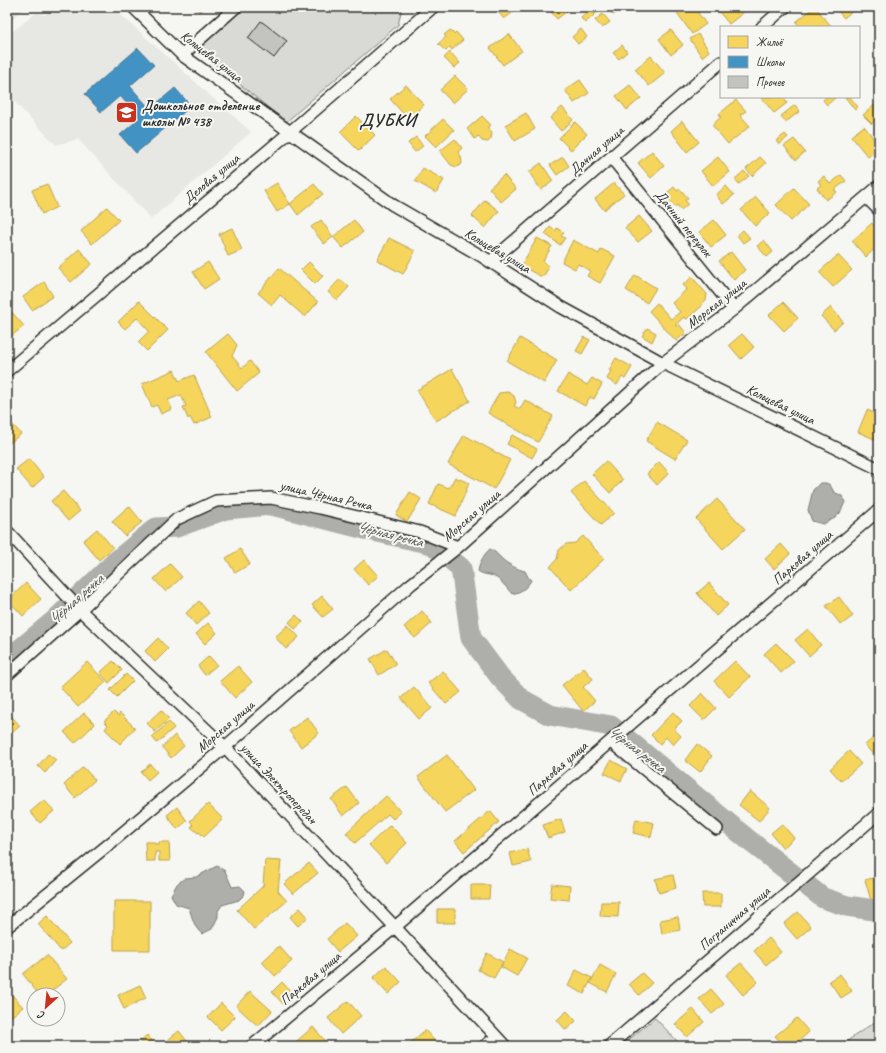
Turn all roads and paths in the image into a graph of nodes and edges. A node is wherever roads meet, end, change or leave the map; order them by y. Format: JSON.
{"nodes":[{"id":1,"x":133,"y":7,"type":"edge"},
{"id":2,"x":236,"y":7,"type":"edge"},
{"id":3,"x":433,"y":7,"type":"edge"},
{"id":4,"x":785,"y":7,"type":"edge"},
{"id":5,"x":763,"y":26,"type":"edge"},
{"id":6,"x":182,"y":55,"type":"junction"},
{"id":7,"x":720,"y":63,"type":"edge"},
{"id":8,"x":290,"y":132,"type":"junction"},
{"id":9,"x":611,"y":157,"type":"junction"},
{"id":10,"x":879,"y":186,"type":"edge"},
{"id":11,"x":866,"y":197,"type":"junction"},
{"id":12,"x":879,"y":210,"type":"edge"},
{"id":13,"x":490,"y":262,"type":"junction"},
{"id":14,"x":734,"y":308,"type":"junction"},
{"id":15,"x":663,"y":363,"type":"junction"},
{"id":16,"x":7,"y":371,"type":"edge"},
{"id":17,"x":879,"y":469,"type":"edge"},
{"id":18,"x":879,"y":510,"type":"edge"},
{"id":19,"x":7,"y":530,"type":"edge"},
{"id":20,"x":456,"y":548,"type":"junction"},
{"id":21,"x":80,"y":610,"type":"junction"},
{"id":22,"x":7,"y":675,"type":"edge"},
{"id":23,"x":613,"y":741,"type":"junction"},
{"id":24,"x":224,"y":746,"type":"junction"},
{"id":25,"x":879,"y":813,"type":"edge"},
{"id":26,"x":717,"y":829,"type":"dead end"},
{"id":27,"x":7,"y":927,"type":"edge"},
{"id":28,"x":395,"y":927,"type":"junction"},
{"id":29,"x":496,"y":1037,"type":"junction"},
{"id":30,"x":252,"y":1046,"type":"edge"},
{"id":31,"x":485,"y":1046,"type":"edge"},
{"id":32,"x":505,"y":1046,"type":"edge"},
{"id":33,"x":609,"y":1046,"type":"edge"}],
"edges":[{"from":1,"to":6,"type":"street","name":"Кольцевая улица"},
{"from":2,"to":6,"type":"street"},
{"from":3,"to":8,"type":"street","name":"Деловая улица"},
{"from":4,"to":5,"type":"street"},
{"from":6,"to":8,"type":"street","name":"Кольцевая улица"},
{"from":7,"to":9,"type":"street","name":"Дачная улица"},
{"from":8,"to":13,"type":"street","name":"Кольцевая улица"},
{"from":8,"to":16,"type":"street","name":"Деловая улица"},
{"from":9,"to":13,"type":"street","name":"Дачная улица"},
{"from":9,"to":14,"type":"street","name":"Дачный переулок"},
{"from":10,"to":11,"type":"street","name":"Морская улица"},
{"from":11,"to":12,"type":"street"},
{"from":11,"to":14,"type":"street","name":"Морская улица"},
{"from":13,"to":15,"type":"street","name":"Кольцевая улица"},
{"from":14,"to":15,"type":"street","name":"Морская улица"},
{"from":15,"to":17,"type":"street","name":"Кольцевая улица"},
{"from":15,"to":20,"type":"street","name":"Морская улица"},
{"from":18,"to":23,"type":"street","name":"Парковая улица"},
{"from":19,"to":21,"type":"street","name":"улица Электропередач"},
{"from":20,"to":21,"type":"street","name":"улица Чёрная Речка"},
{"from":20,"to":24,"type":"street","name":"Морская улица"},
{"from":21,"to":22,"type":"street","name":"улица Чёрная Речка"},
{"from":21,"to":24,"type":"street","name":"улица Электропередач"},
{"from":23,"to":26,"type":"street"},
{"from":23,"to":28,"type":"street","name":"Парковая улица"},
{"from":24,"to":27,"type":"street","name":"Морская улица"},
{"from":24,"to":28,"type":"street","name":"улица Электропередач"},
{"from":25,"to":33,"type":"street","name":"Пограничная улица"},
{"from":28,"to":29,"type":"street","name":"улица Электропередач"},
{"from":28,"to":30,"type":"street","name":"Парковая улица"},
{"from":29,"to":31,"type":"street"},
{"from":29,"to":32,"type":"street","name":"улица Электропередач"}]}
